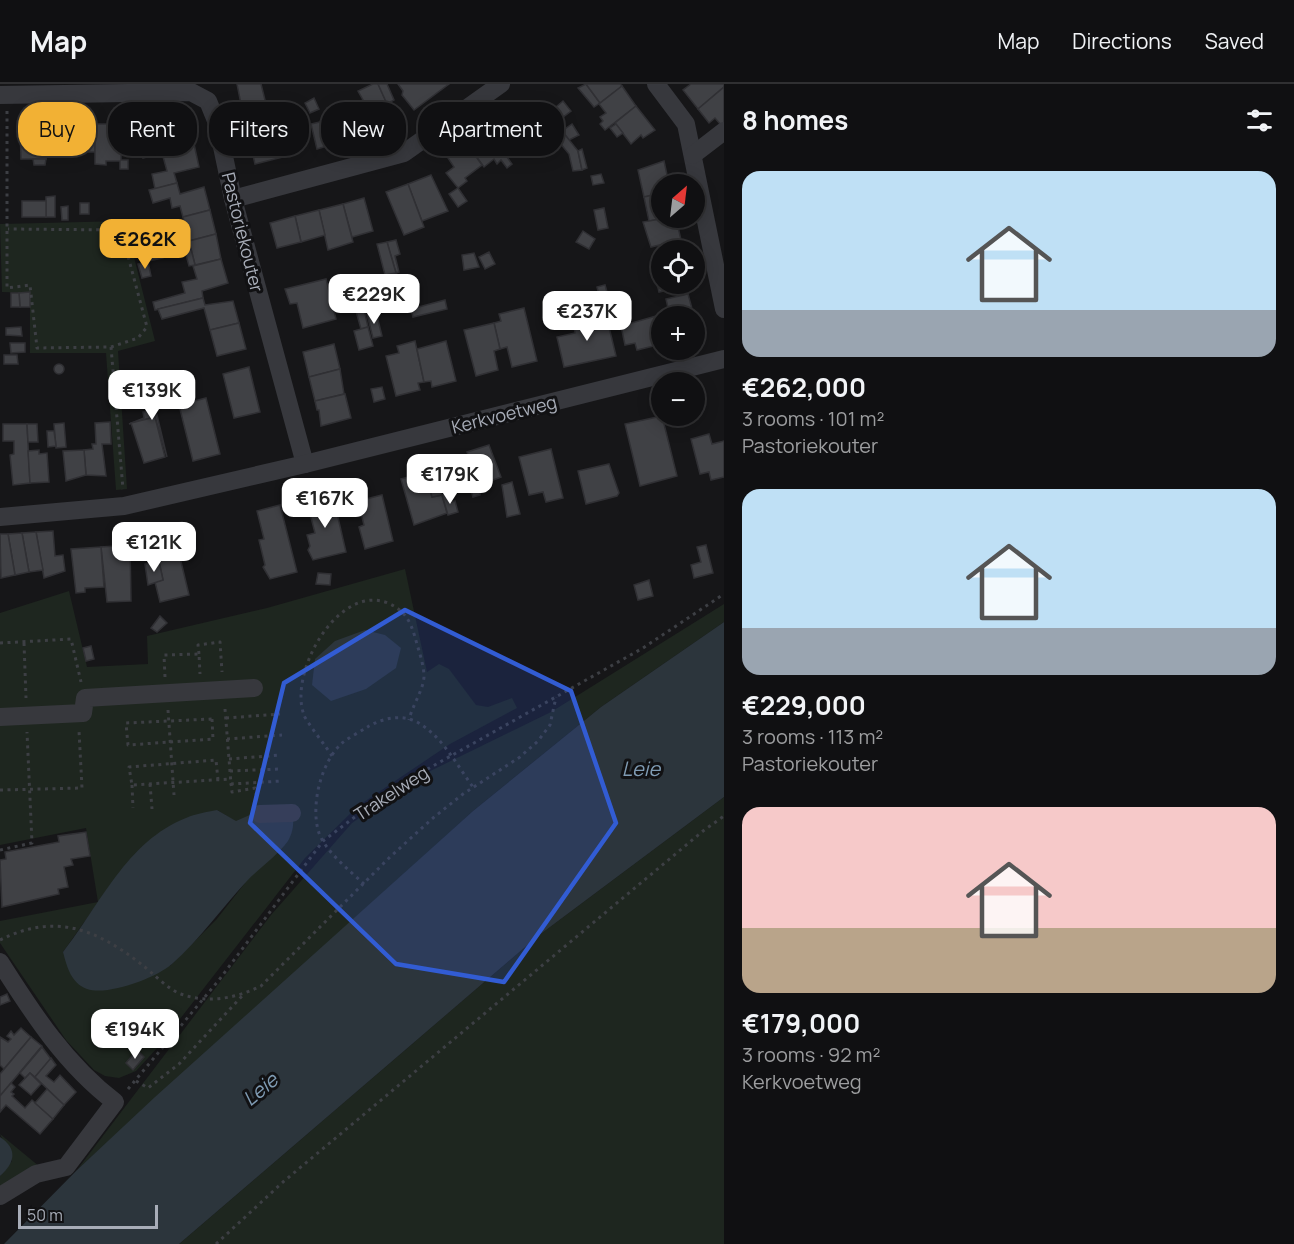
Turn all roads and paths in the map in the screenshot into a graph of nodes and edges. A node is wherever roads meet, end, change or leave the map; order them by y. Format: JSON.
{"nodes":[{"id":1,"x":501,"y":84,"type":"edge"},
{"id":2,"x":656,"y":84,"type":"edge"},
{"id":3,"x":3,"y":95,"type":"edge"},
{"id":4,"x":724,"y":131,"type":"edge"},
{"id":5,"x":693,"y":155,"type":"junction"},
{"id":6,"x":233,"y":199,"type":"junction"},
{"id":7,"x":8,"y":229,"type":"junction"},
{"id":8,"x":724,"y":309,"type":"edge"},
{"id":9,"x":111,"y":347,"type":"junction"},
{"id":10,"x":724,"y":359,"type":"edge"},
{"id":11,"x":304,"y":464,"type":"junction"},
{"id":12,"x":124,"y":506,"type":"junction"},
{"id":13,"x":0,"y":517,"type":"edge"},
{"id":14,"x":724,"y":594,"type":"edge"},
{"id":15,"x":0,"y":643,"type":"edge"},
{"id":16,"x":24,"y":643,"type":"junction"},
{"id":17,"x":199,"y":654,"type":"dead end"},
{"id":18,"x":254,"y":688,"type":"dead end"},
{"id":19,"x":223,"y":690,"type":"junction"},
{"id":20,"x":556,"y":697,"type":"junction"},
{"id":21,"x":81,"y":705,"type":"junction"},
{"id":22,"x":280,"y":714,"type":"dead end"},
{"id":23,"x":26,"y":716,"type":"junction"},
{"id":24,"x":0,"y":717,"type":"edge"},
{"id":25,"x":226,"y":718,"type":"junction"},
{"id":26,"x":409,"y":720,"type":"junction"},
{"id":27,"x":282,"y":735,"type":"dead end"},
{"id":28,"x":227,"y":739,"type":"junction"},
{"id":29,"x":131,"y":743,"type":"joint"},
{"id":30,"x":281,"y":755,"type":"dead end"},
{"id":31,"x":332,"y":756,"type":"junction"},
{"id":32,"x":451,"y":756,"type":"junction"},
{"id":33,"x":229,"y":759,"type":"junction"},
{"id":34,"x":281,"y":769,"type":"dead end"},
{"id":35,"x":230,"y":771,"type":"junction"},
{"id":36,"x":231,"y":779,"type":"junction"},
{"id":37,"x":218,"y":780,"type":"junction"},
{"id":38,"x":282,"y":781,"type":"dead end"},
{"id":39,"x":150,"y":784,"type":"junction"},
{"id":40,"x":132,"y":785,"type":"junction"},
{"id":41,"x":473,"y":787,"type":"junction"},
{"id":42,"x":29,"y":789,"type":"junction"},
{"id":43,"x":0,"y":790,"type":"edge"},
{"id":44,"x":256,"y":792,"type":"dead end"},
{"id":45,"x":134,"y":808,"type":"dead end"},
{"id":46,"x":152,"y":808,"type":"dead end"},
{"id":47,"x":292,"y":813,"type":"dead end"},
{"id":48,"x":260,"y":814,"type":"dead end"},
{"id":49,"x":724,"y":816,"type":"edge"},
{"id":50,"x":323,"y":841,"type":"junction"},
{"id":51,"x":0,"y":850,"type":"edge"},
{"id":52,"x":364,"y":884,"type":"junction"},
{"id":53,"x":0,"y":940,"type":"edge"},
{"id":54,"x":0,"y":962,"type":"edge"},
{"id":55,"x":242,"y":996,"type":"junction"},
{"id":56,"x":203,"y":1000,"type":"junction"},
{"id":57,"x":0,"y":1196,"type":"edge"},
{"id":58,"x":216,"y":1244,"type":"edge"}],
"edges":[{"from":1,"to":6,"type":"street"},
{"from":2,"to":5,"type":"street"},
{"from":3,"to":6,"type":"street","name":"Pastoriekouter"},
{"from":3,"to":7,"type":"path"},
{"from":4,"to":5,"type":"street"},
{"from":5,"to":8,"type":"street"},
{"from":6,"to":11,"type":"street","name":"Pastoriekouter"},
{"from":7,"to":9,"type":"path"},
{"from":7,"to":9,"type":"path"},
{"from":9,"to":12,"type":"path"},
{"from":10,"to":11,"type":"street","name":"Kerkvoetweg"},
{"from":11,"to":12,"type":"street","name":"Kerkvoetweg"},
{"from":12,"to":13,"type":"street","name":"Kerkvoetweg"},
{"from":14,"to":20,"type":"path","name":"Trakelweg"},
{"from":15,"to":16,"type":"path"},
{"from":16,"to":21,"type":"path"},
{"from":16,"to":23,"type":"path"},
{"from":17,"to":19,"type":"path"},
{"from":18,"to":19,"type":"street"},
{"from":19,"to":21,"type":"street"},
{"from":19,"to":25,"type":"path"},
{"from":19,"to":44,"type":"path"},
{"from":20,"to":32,"type":"path","name":"Trakelweg"},
{"from":20,"to":41,"type":"path"},
{"from":21,"to":23,"type":"street"},
{"from":21,"to":42,"type":"path"},
{"from":22,"to":25,"type":"path"},
{"from":23,"to":24,"type":"street"},
{"from":23,"to":42,"type":"path"},
{"from":25,"to":28,"type":"path"},
{"from":26,"to":31,"type":"path"},
{"from":26,"to":31,"type":"path"},
{"from":26,"to":32,"type":"path"},
{"from":27,"to":28,"type":"path"},
{"from":28,"to":33,"type":"path"},
{"from":29,"to":29,"type":"path"},
{"from":30,"to":33,"type":"path"},
{"from":31,"to":50,"type":"path"},
{"from":32,"to":41,"type":"path"},
{"from":32,"to":50,"type":"path","name":"Trakelweg"},
{"from":33,"to":35,"type":"path"},
{"from":34,"to":35,"type":"path"},
{"from":35,"to":36,"type":"path"},
{"from":36,"to":37,"type":"path"},
{"from":36,"to":38,"type":"path"},
{"from":37,"to":39,"type":"path"},
{"from":37,"to":40,"type":"path"},
{"from":39,"to":40,"type":"path"},
{"from":39,"to":46,"type":"path"},
{"from":40,"to":45,"type":"path"},
{"from":41,"to":52,"type":"path"},
{"from":42,"to":43,"type":"path"},
{"from":42,"to":51,"type":"path"},
{"from":47,"to":48,"type":"street"},
{"from":49,"to":58,"type":"path"},
{"from":50,"to":52,"type":"path"},
{"from":50,"to":56,"type":"path","name":"Trakelweg"},
{"from":52,"to":55,"type":"path"},
{"from":53,"to":56,"type":"path"},
{"from":54,"to":57,"type":"street"},
{"from":55,"to":56,"type":"path"},
{"from":55,"to":56,"type":"path","name":"Trakelweg"}]}
